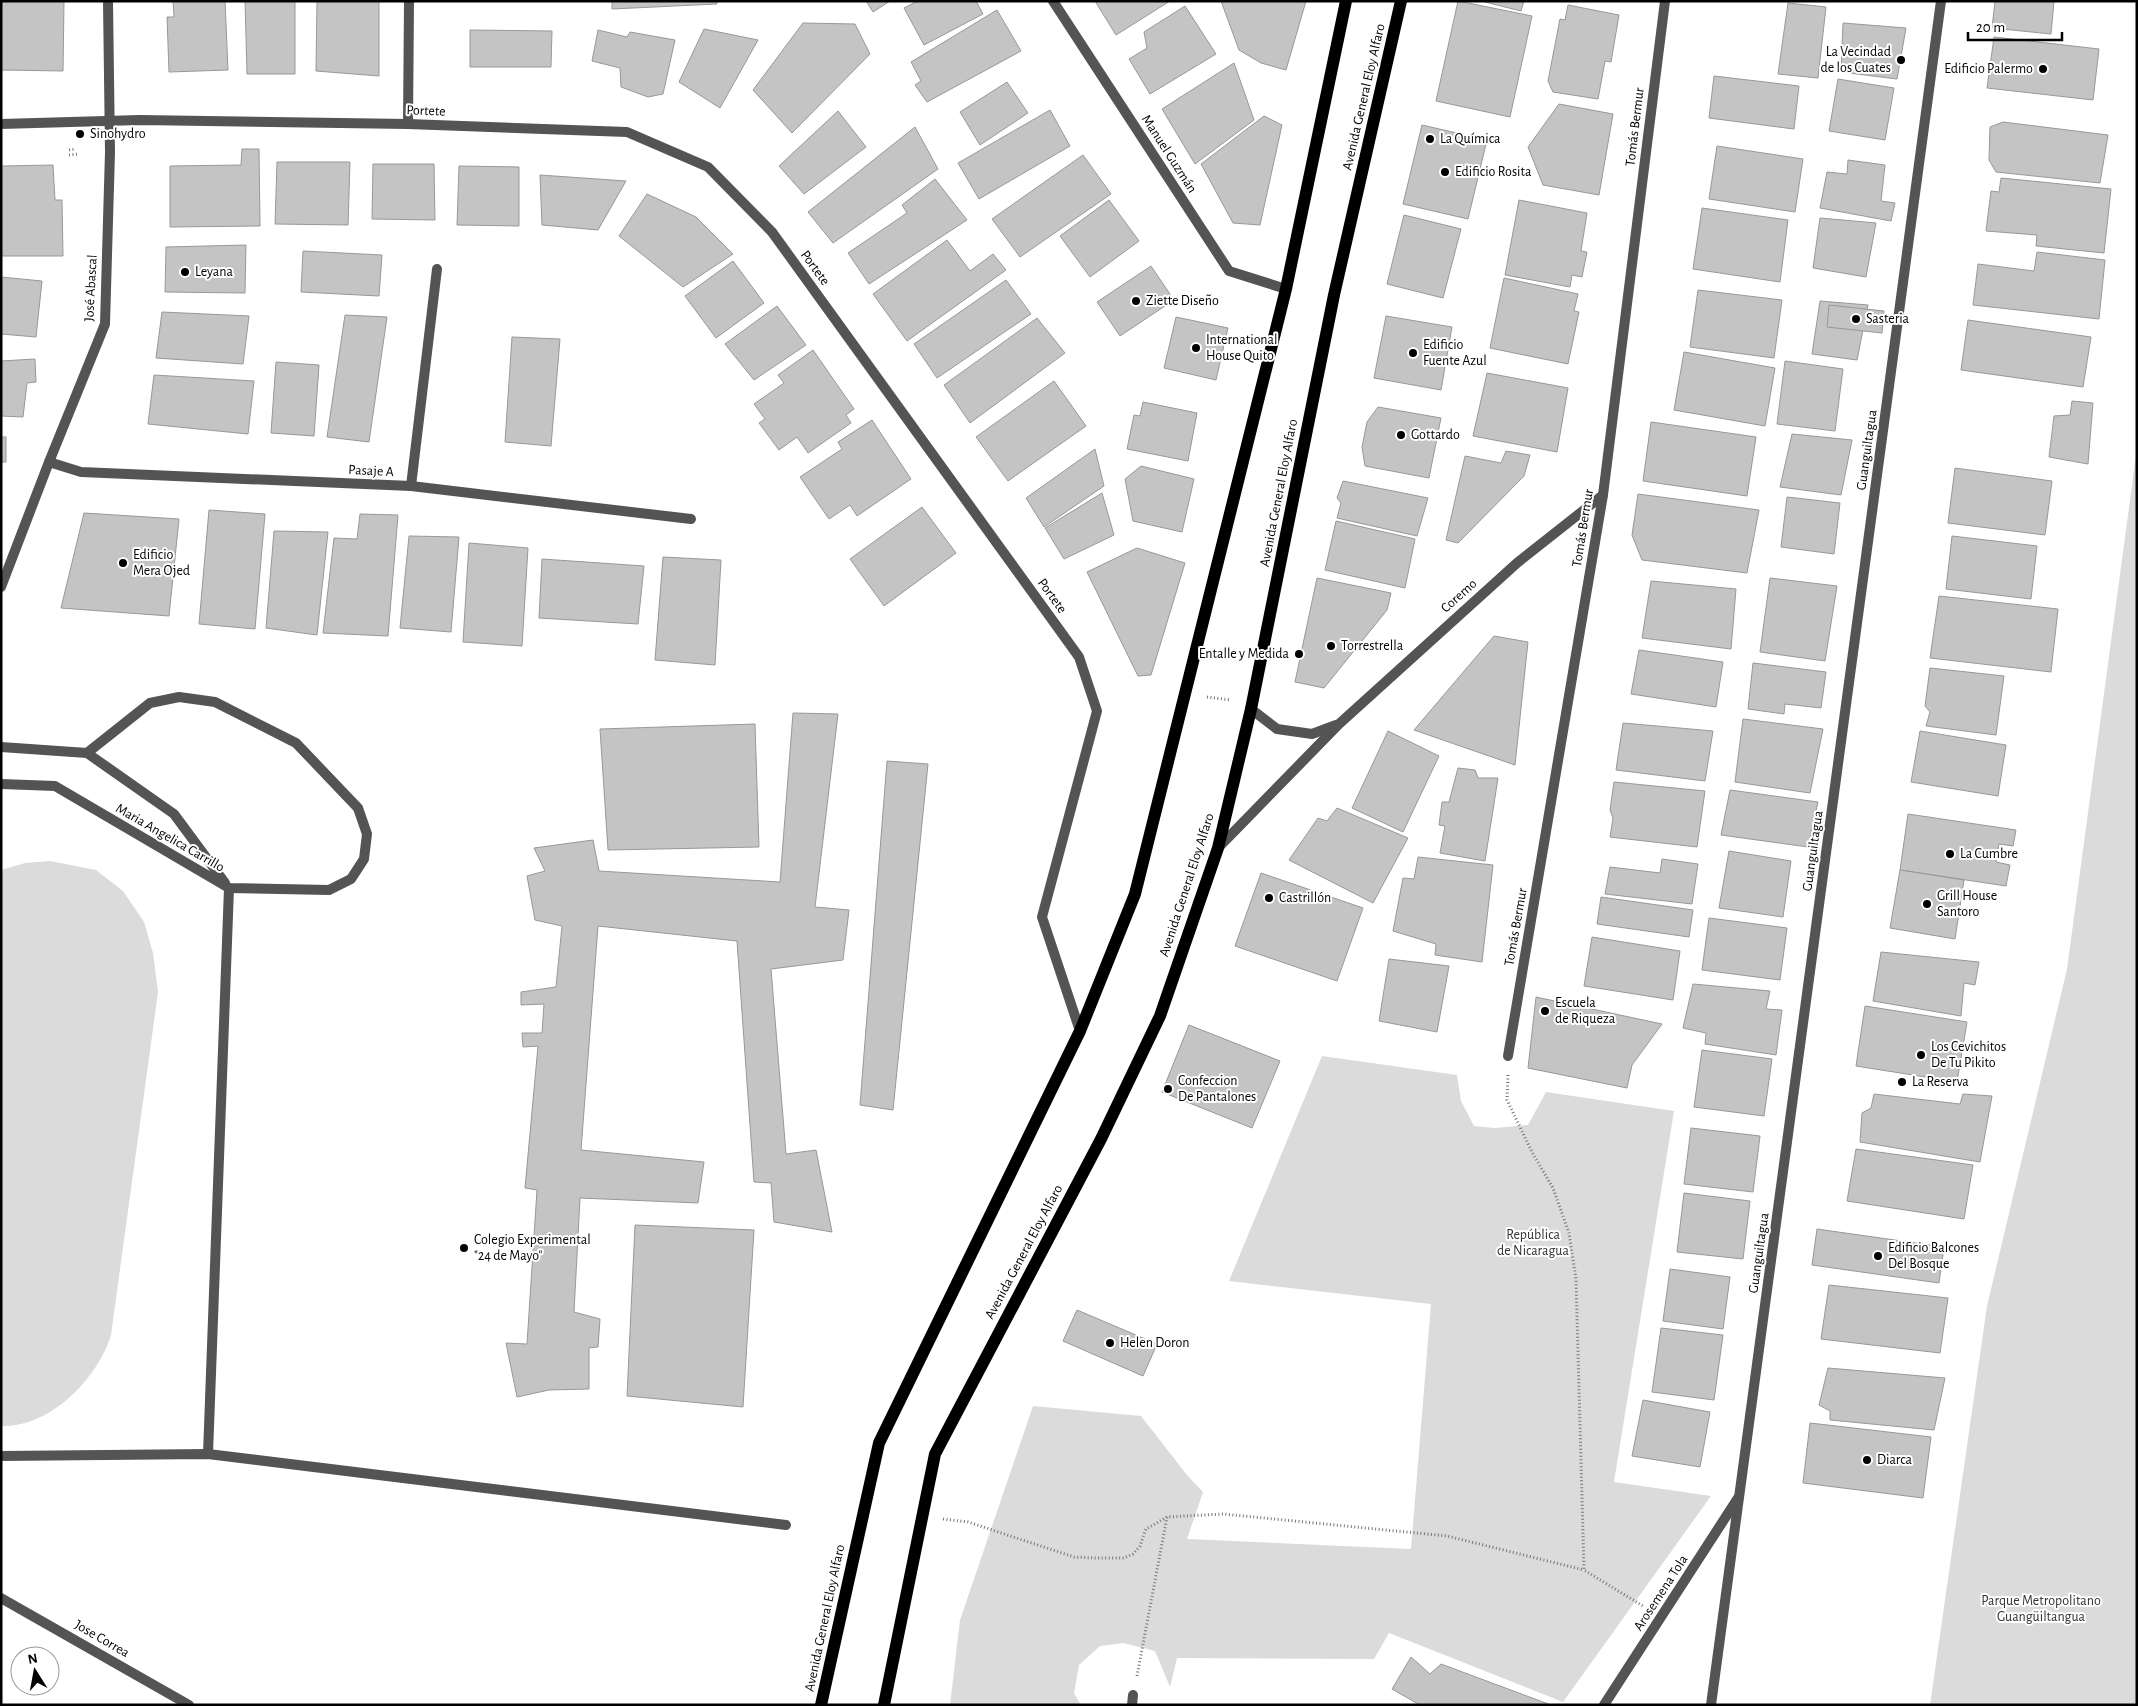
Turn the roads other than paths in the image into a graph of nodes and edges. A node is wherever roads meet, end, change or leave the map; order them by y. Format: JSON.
{"nodes":[{"id":1,"x":108,"y":1,"type":"edge"},
{"id":2,"x":409,"y":1,"type":"edge"},
{"id":3,"x":1053,"y":1,"type":"edge"},
{"id":4,"x":1346,"y":1,"type":"edge"},
{"id":5,"x":1401,"y":1,"type":"edge"},
{"id":6,"x":1665,"y":1,"type":"edge"},
{"id":7,"x":1941,"y":1,"type":"edge"},
{"id":8,"x":109,"y":121,"type":"junction"},
{"id":9,"x":1,"y":124,"type":"edge"},
{"id":10,"x":408,"y":124,"type":"junction"},
{"id":11,"x":437,"y":269,"type":"dead end"},
{"id":12,"x":1286,"y":289,"type":"junction"},
{"id":13,"x":49,"y":462,"type":"junction"},
{"id":14,"x":411,"y":486,"type":"junction"},
{"id":15,"x":1603,"y":495,"type":"junction"},
{"id":16,"x":691,"y":519,"type":"dead end"},
{"id":17,"x":1,"y":587,"type":"edge"},
{"id":18,"x":1251,"y":708,"type":"junction"},
{"id":19,"x":1339,"y":724,"type":"junction"},
{"id":20,"x":1,"y":747,"type":"edge"},
{"id":21,"x":87,"y":754,"type":"junction"},
{"id":22,"x":1,"y":784,"type":"edge"},
{"id":23,"x":1218,"y":848,"type":"junction"},
{"id":24,"x":229,"y":888,"type":"junction"},
{"id":25,"x":1080,"y":1031,"type":"junction"},
{"id":26,"x":1508,"y":1056,"type":"road end"},
{"id":27,"x":208,"y":1454,"type":"junction"},
{"id":28,"x":1,"y":1456,"type":"edge"},
{"id":29,"x":1740,"y":1496,"type":"junction"},
{"id":30,"x":786,"y":1525,"type":"dead end"},
{"id":31,"x":1,"y":1598,"type":"edge"},
{"id":32,"x":189,"y":1705,"type":"edge"},
{"id":33,"x":821,"y":1705,"type":"edge"},
{"id":34,"x":884,"y":1705,"type":"edge"},
{"id":35,"x":1604,"y":1705,"type":"edge"},
{"id":36,"x":1711,"y":1705,"type":"edge"}],
"edges":[{"from":1,"to":8,"type":"street","name":"José Abascal"},
{"from":2,"to":10,"type":"street"},
{"from":3,"to":12,"type":"street","name":"Manuel Guzmán"},
{"from":4,"to":12,"type":"main road","name":"Avenida General Eloy Alfaro"},
{"from":5,"to":18,"type":"main road","name":"Avenida General Eloy Alfaro"},
{"from":6,"to":15,"type":"street","name":"Tomás Bermur"},
{"from":7,"to":29,"type":"street","name":"Guanguiltagua"},
{"from":8,"to":9,"type":"street","name":"Portete"},
{"from":8,"to":10,"type":"street","name":"Portete"},
{"from":8,"to":13,"type":"street","name":"José Abascal"},
{"from":10,"to":25,"type":"street","name":"Portete"},
{"from":11,"to":14,"type":"street"},
{"from":12,"to":25,"type":"main road","name":"Avenida General Eloy Alfaro"},
{"from":13,"to":14,"type":"street","name":"Pasaje A"},
{"from":13,"to":17,"type":"street","name":"José Abascal"},
{"from":14,"to":16,"type":"street","name":"Pasaje A"},
{"from":15,"to":19,"type":"street","name":"Coremo"},
{"from":15,"to":26,"type":"street","name":"Tomás Bermur"},
{"from":18,"to":19,"type":"street","name":"Coremo"},
{"from":18,"to":23,"type":"main road","name":"Avenida General Eloy Alfaro"},
{"from":19,"to":23,"type":"street","name":"Coremo"},
{"from":20,"to":21,"type":"street","name":"Maria Angelica Carrillo"},
{"from":21,"to":24,"type":"street","name":"Maria Angelica Carrillo"},
{"from":21,"to":24,"type":"street"},
{"from":22,"to":24,"type":"street","name":"Maria Angelica Carrillo"},
{"from":23,"to":34,"type":"main road","name":"Avenida General Eloy Alfaro"},
{"from":24,"to":27,"type":"street"},
{"from":25,"to":33,"type":"main road","name":"Avenida General Eloy Alfaro"},
{"from":27,"to":28,"type":"street"},
{"from":27,"to":30,"type":"street"},
{"from":29,"to":35,"type":"street","name":"Arosemena Tola"},
{"from":29,"to":36,"type":"street","name":"Guanguiltagua"},
{"from":31,"to":32,"type":"street","name":"Jose Correa"}]}
